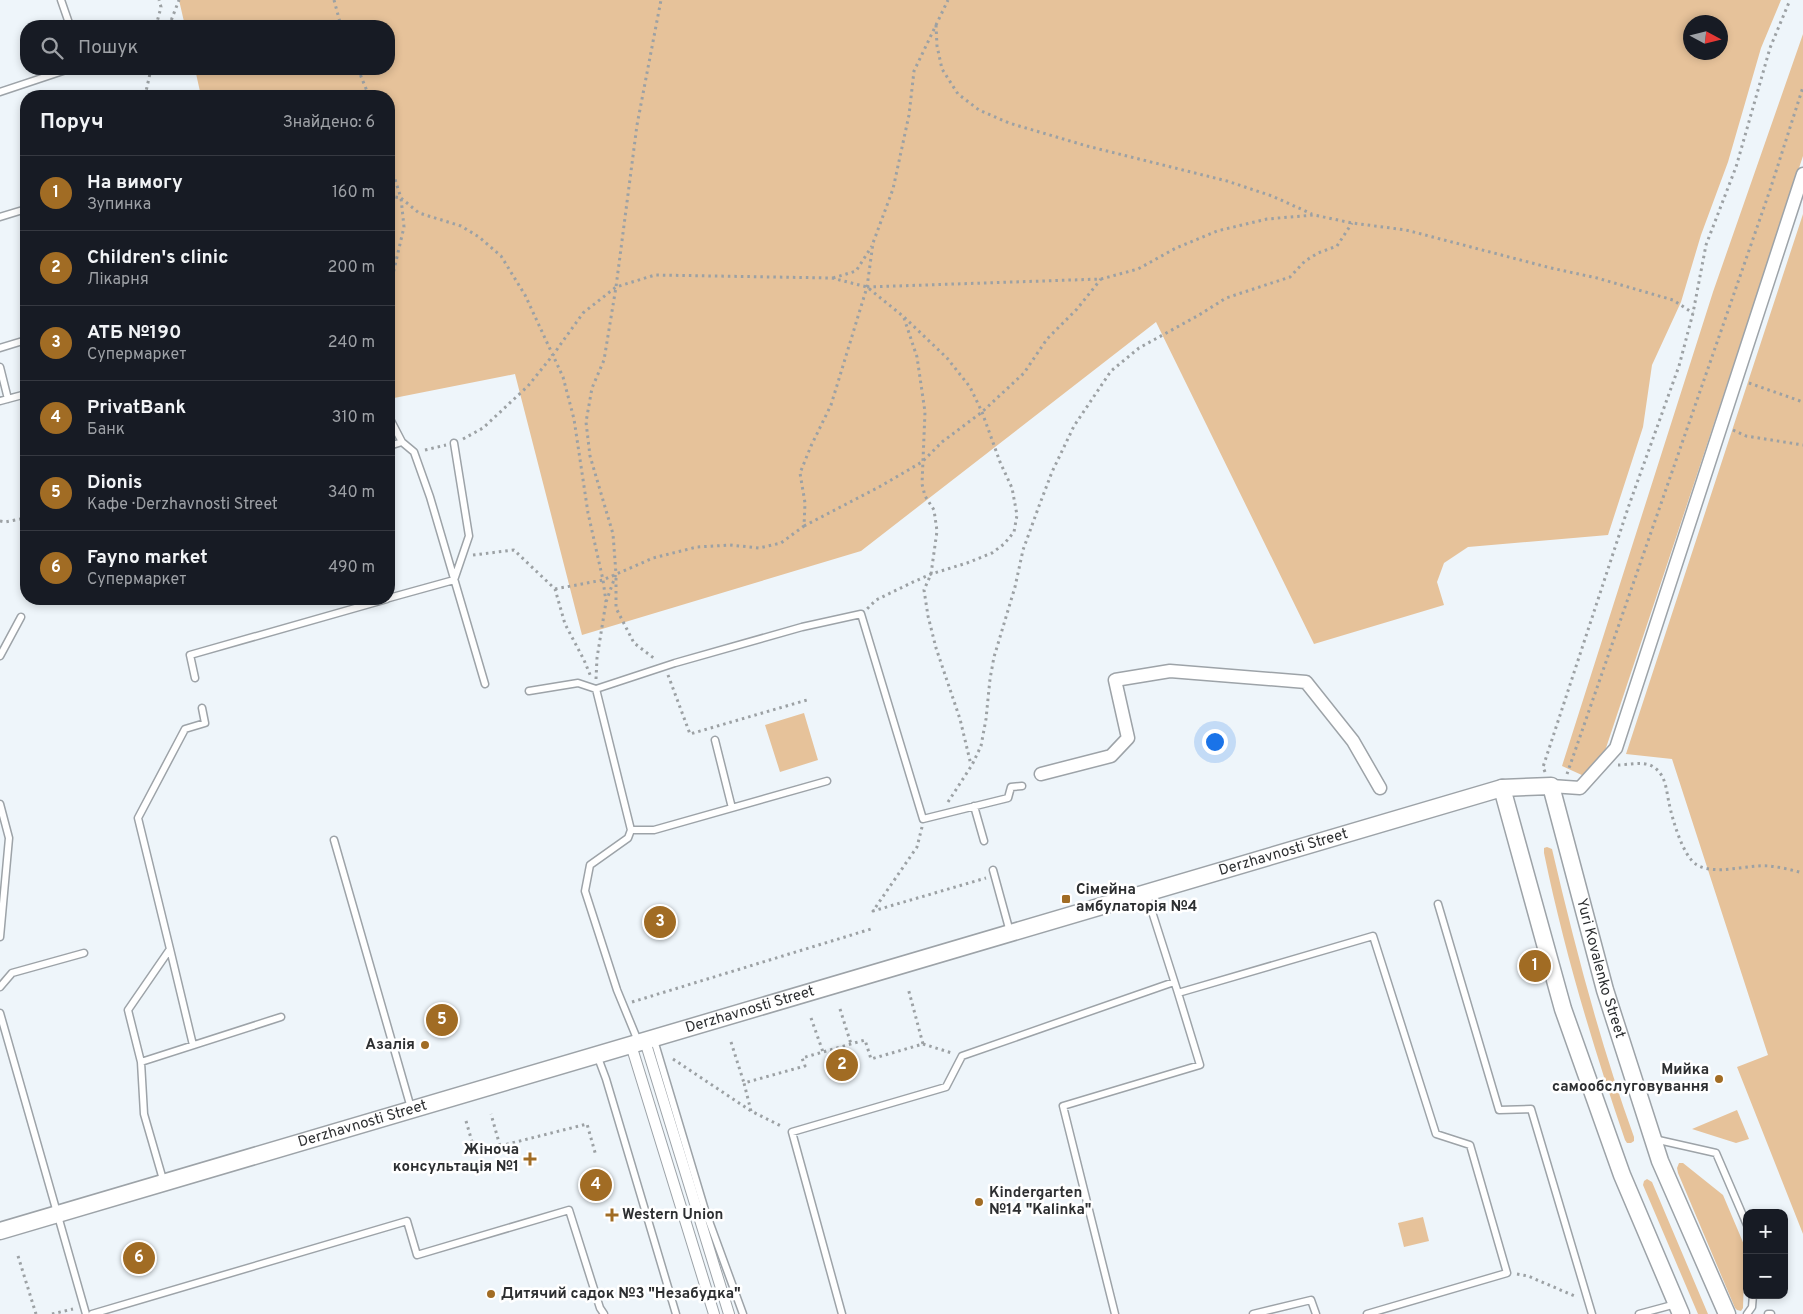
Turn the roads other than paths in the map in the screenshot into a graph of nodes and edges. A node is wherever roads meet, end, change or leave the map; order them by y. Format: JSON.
{"nodes":[{"id":1,"x":61,"y":0,"type":"edge"},
{"id":2,"x":68,"y":20,"type":"edge"},
{"id":3,"x":51,"y":75,"type":"edge"},
{"id":4,"x":0,"y":92,"type":"edge"},
{"id":5,"x":1803,"y":174,"type":"edge"},
{"id":6,"x":20,"y":211,"type":"edge"},
{"id":7,"x":0,"y":217,"type":"edge"},
{"id":8,"x":20,"y":342,"type":"edge"},
{"id":9,"x":0,"y":348,"type":"edge"},
{"id":10,"x":0,"y":367,"type":"edge"},
{"id":11,"x":20,"y":396,"type":"edge"},
{"id":12,"x":8,"y":399,"type":"junction"},
{"id":13,"x":0,"y":401,"type":"edge"},
{"id":14,"x":395,"y":429,"type":"edge"},
{"id":15,"x":402,"y":442,"type":"junction"},
{"id":16,"x":454,"y":443,"type":"road end"},
{"id":17,"x":395,"y":444,"type":"edge"},
{"id":18,"x":454,"y":580,"type":"junction"},
{"id":19,"x":395,"y":597,"type":"edge"},
{"id":20,"x":367,"y":605,"type":"edge"},
{"id":21,"x":20,"y":617,"type":"dead end"},
{"id":22,"x":0,"y":656,"type":"edge"},
{"id":23,"x":195,"y":678,"type":"dead end"},
{"id":24,"x":485,"y":684,"type":"dead end"},
{"id":25,"x":596,"y":689,"type":"junction"},
{"id":26,"x":529,"y":691,"type":"dead end"},
{"id":27,"x":202,"y":708,"type":"dead end"},
{"id":28,"x":715,"y":740,"type":"dead end"},
{"id":29,"x":1041,"y":774,"type":"dead end"},
{"id":30,"x":827,"y":781,"type":"dead end"},
{"id":31,"x":1022,"y":786,"type":"dead end"},
{"id":32,"x":1556,"y":787,"type":"junction"},
{"id":33,"x":1380,"y":788,"type":"dead end"},
{"id":34,"x":1502,"y":788,"type":"junction"},
{"id":35,"x":0,"y":804,"type":"edge"},
{"id":36,"x":974,"y":806,"type":"junction"},
{"id":37,"x":732,"y":808,"type":"junction"},
{"id":38,"x":631,"y":830,"type":"junction"},
{"id":39,"x":334,"y":840,"type":"dead end"},
{"id":40,"x":984,"y":841,"type":"dead end"},
{"id":41,"x":993,"y":873,"type":"road end"},
{"id":42,"x":1146,"y":893,"type":"junction"},
{"id":43,"x":1438,"y":904,"type":"dead end"},
{"id":44,"x":1011,"y":933,"type":"junction"},
{"id":45,"x":0,"y":937,"type":"edge"},
{"id":46,"x":170,"y":949,"type":"junction"},
{"id":47,"x":84,"y":953,"type":"dead end"},
{"id":48,"x":1174,"y":982,"type":"junction"},
{"id":49,"x":0,"y":987,"type":"edge"},
{"id":50,"x":1178,"y":993,"type":"junction"},
{"id":51,"x":0,"y":1013,"type":"edge"},
{"id":52,"x":281,"y":1016,"type":"dead end"},
{"id":53,"x":642,"y":1042,"type":"junction"},
{"id":54,"x":193,"y":1045,"type":"junction"},
{"id":55,"x":597,"y":1055,"type":"junction"},
{"id":56,"x":141,"y":1062,"type":"junction"},
{"id":57,"x":412,"y":1110,"type":"junction"},
{"id":58,"x":1653,"y":1139,"type":"junction"},
{"id":59,"x":164,"y":1183,"type":"junction"},
{"id":60,"x":58,"y":1214,"type":"junction"},
{"id":61,"x":1743,"y":1216,"type":"edge"},
{"id":62,"x":0,"y":1231,"type":"edge"},
{"id":63,"x":1753,"y":1299,"type":"edge"},
{"id":64,"x":1678,"y":1309,"type":"edge"},
{"id":65,"x":86,"y":1314,"type":"edge"},
{"id":66,"x":92,"y":1314,"type":"edge"},
{"id":67,"x":604,"y":1314,"type":"edge"},
{"id":68,"x":676,"y":1314,"type":"edge"},
{"id":69,"x":714,"y":1314,"type":"edge"},
{"id":70,"x":729,"y":1314,"type":"edge"},
{"id":71,"x":743,"y":1314,"type":"edge"},
{"id":72,"x":842,"y":1314,"type":"edge"},
{"id":73,"x":1115,"y":1314,"type":"edge"},
{"id":74,"x":1253,"y":1314,"type":"edge"},
{"id":75,"x":1316,"y":1314,"type":"edge"},
{"id":76,"x":1367,"y":1314,"type":"edge"},
{"id":77,"x":1592,"y":1314,"type":"edge"},
{"id":78,"x":1639,"y":1314,"type":"edge"},
{"id":79,"x":1727,"y":1314,"type":"edge"},
{"id":80,"x":1746,"y":1314,"type":"edge"}],
"edges":[{"from":1,"to":2,"type":"lane"},
{"from":3,"to":4,"type":"lane"},
{"from":5,"to":32,"type":"street"},
{"from":6,"to":7,"type":"lane"},
{"from":8,"to":9,"type":"lane"},
{"from":10,"to":12,"type":"lane"},
{"from":11,"to":12,"type":"lane"},
{"from":12,"to":13,"type":"lane"},
{"from":14,"to":15,"type":"lane"},
{"from":15,"to":17,"type":"lane"},
{"from":15,"to":18,"type":"lane"},
{"from":16,"to":18,"type":"lane"},
{"from":18,"to":19,"type":"lane"},
{"from":18,"to":24,"type":"lane"},
{"from":20,"to":23,"type":"lane"},
{"from":21,"to":22,"type":"lane"},
{"from":25,"to":26,"type":"lane"},
{"from":25,"to":36,"type":"lane"},
{"from":25,"to":38,"type":"lane"},
{"from":27,"to":46,"type":"lane"},
{"from":28,"to":37,"type":"lane"},
{"from":29,"to":33,"type":"street"},
{"from":30,"to":37,"type":"lane"},
{"from":31,"to":36,"type":"lane"},
{"from":32,"to":34,"type":"street","name":"Derzhavnosti Street"},
{"from":32,"to":58,"type":"street","name":"Yuri Kovalenko Street"},
{"from":34,"to":42,"type":"street","name":"Derzhavnosti Street"},
{"from":34,"to":64,"type":"street"},
{"from":35,"to":45,"type":"lane"},
{"from":36,"to":40,"type":"lane"},
{"from":37,"to":38,"type":"lane"},
{"from":38,"to":53,"type":"lane"},
{"from":39,"to":57,"type":"lane"},
{"from":41,"to":44,"type":"lane"},
{"from":42,"to":44,"type":"street","name":"Derzhavnosti Street"},
{"from":42,"to":48,"type":"lane"},
{"from":43,"to":77,"type":"lane"},
{"from":44,"to":53,"type":"street","name":"Derzhavnosti Street"},
{"from":46,"to":54,"type":"lane"},
{"from":46,"to":56,"type":"lane"},
{"from":47,"to":49,"type":"lane"},
{"from":48,"to":50,"type":"lane"},
{"from":48,"to":72,"type":"lane"},
{"from":50,"to":73,"type":"lane"},
{"from":50,"to":76,"type":"lane"},
{"from":51,"to":60,"type":"lane"},
{"from":52,"to":54,"type":"lane"},
{"from":53,"to":55,"type":"street","name":"Derzhavnosti Street"},
{"from":53,"to":69,"type":"street"},
{"from":53,"to":70,"type":"street"},
{"from":53,"to":71,"type":"lane"},
{"from":54,"to":56,"type":"lane"},
{"from":55,"to":57,"type":"street","name":"Derzhavnosti Street"},
{"from":55,"to":68,"type":"lane"},
{"from":56,"to":59,"type":"lane"},
{"from":57,"to":59,"type":"street","name":"Derzhavnosti Street"},
{"from":58,"to":61,"type":"lane"},
{"from":58,"to":79,"type":"street","name":"Yuri Kovalenko Street"},
{"from":59,"to":60,"type":"street","name":"Derzhavnosti Street"},
{"from":60,"to":62,"type":"street","name":"Derzhavnosti Street"},
{"from":60,"to":65,"type":"lane"},
{"from":63,"to":80,"type":"lane"},
{"from":64,"to":78,"type":"lane"},
{"from":66,"to":67,"type":"lane"},
{"from":74,"to":75,"type":"lane"}]}
